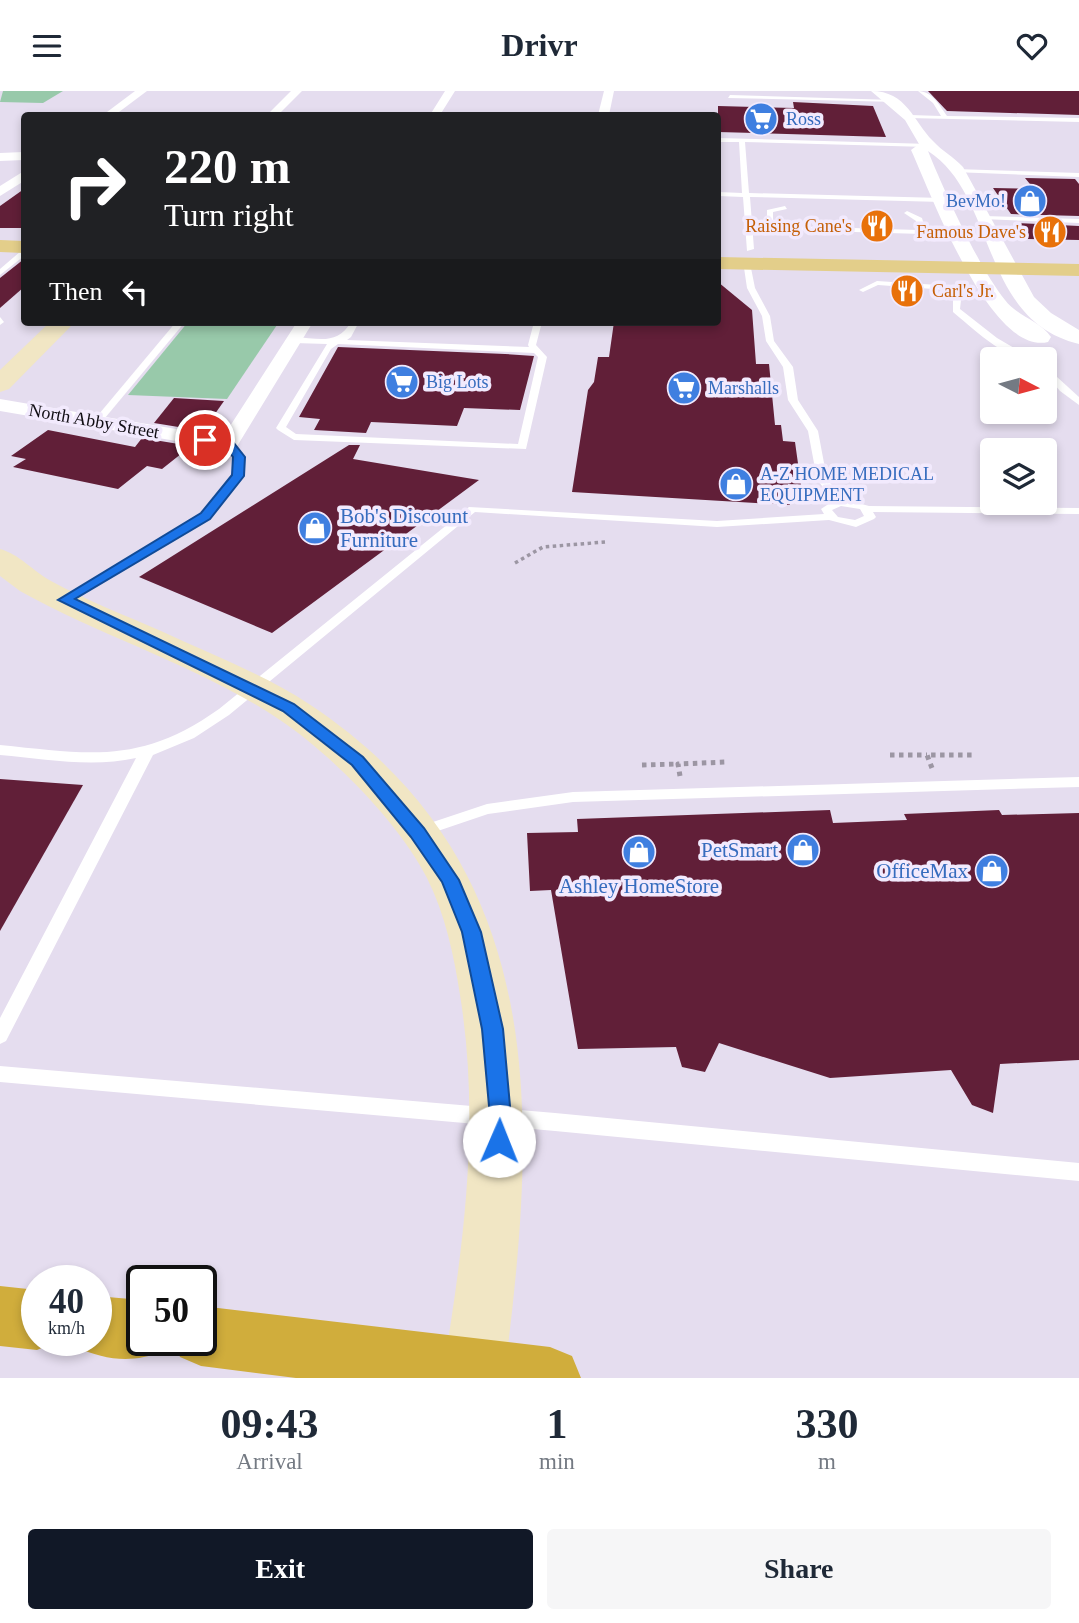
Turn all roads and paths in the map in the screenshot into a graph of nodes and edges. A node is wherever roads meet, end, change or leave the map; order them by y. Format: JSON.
{"nodes":[{"id":1,"x":142,"y":91,"type":"edge"},
{"id":2,"x":297,"y":91,"type":"edge"},
{"id":3,"x":450,"y":91,"type":"edge"},
{"id":4,"x":608,"y":91,"type":"edge"},
{"id":5,"x":878,"y":91,"type":"edge"},
{"id":6,"x":921,"y":91,"type":"edge"},
{"id":7,"x":730,"y":97,"type":"dead end"},
{"id":8,"x":894,"y":101,"type":"junction"},
{"id":9,"x":112,"y":112,"type":"edge"},
{"id":10,"x":275,"y":112,"type":"edge"},
{"id":11,"x":437,"y":112,"type":"edge"},
{"id":12,"x":604,"y":112,"type":"edge"},
{"id":13,"x":910,"y":117,"type":"junction"},
{"id":14,"x":945,"y":117,"type":"junction"},
{"id":15,"x":1079,"y":120,"type":"edge"},
{"id":16,"x":721,"y":140,"type":"edge"},
{"id":17,"x":742,"y":141,"type":"junction"},
{"id":18,"x":928,"y":145,"type":"junction"},
{"id":19,"x":21,"y":156,"type":"edge"},
{"id":20,"x":0,"y":157,"type":"edge"},
{"id":21,"x":956,"y":171,"type":"junction"},
{"id":22,"x":1079,"y":175,"type":"edge"},
{"id":23,"x":21,"y":177,"type":"edge"},
{"id":24,"x":0,"y":192,"type":"edge"},
{"id":25,"x":721,"y":194,"type":"edge"},
{"id":26,"x":746,"y":194,"type":"junction"},
{"id":27,"x":942,"y":200,"type":"junction"},
{"id":28,"x":785,"y":208,"type":"dead end"},
{"id":29,"x":907,"y":213,"type":"dead end"},
{"id":30,"x":984,"y":218,"type":"junction"},
{"id":31,"x":1079,"y":221,"type":"edge"},
{"id":32,"x":9,"y":246,"type":"edge"},
{"id":33,"x":721,"y":250,"type":"edge"},
{"id":34,"x":1079,"y":254,"type":"edge"},
{"id":35,"x":748,"y":256,"type":"junction"},
{"id":36,"x":971,"y":260,"type":"junction"},
{"id":37,"x":1004,"y":260,"type":"junction"},
{"id":38,"x":721,"y":262,"type":"edge"},
{"id":39,"x":1079,"y":270,"type":"edge"},
{"id":40,"x":0,"y":274,"type":"edge"},
{"id":41,"x":863,"y":290,"type":"dead end"},
{"id":42,"x":59,"y":326,"type":"edge"},
{"id":43,"x":178,"y":326,"type":"edge"},
{"id":44,"x":303,"y":326,"type":"edge"},
{"id":45,"x":353,"y":326,"type":"edge"},
{"id":46,"x":537,"y":326,"type":"edge"},
{"id":47,"x":1079,"y":338,"type":"edge"},
{"id":48,"x":294,"y":340,"type":"junction"},
{"id":49,"x":337,"y":341,"type":"junction"},
{"id":50,"x":1007,"y":347,"type":"edge"},
{"id":51,"x":536,"y":350,"type":"junction"},
{"id":52,"x":1079,"y":354,"type":"edge"},
{"id":53,"x":1057,"y":380,"type":"edge"},
{"id":54,"x":0,"y":384,"type":"edge"},
{"id":55,"x":1077,"y":398,"type":"edge"},
{"id":56,"x":0,"y":405,"type":"edge"},
{"id":57,"x":97,"y":422,"type":"junction"},
{"id":58,"x":229,"y":445,"type":"junction"},
{"id":59,"x":839,"y":502,"type":"junction"},
{"id":60,"x":868,"y":509,"type":"junction"},
{"id":61,"x":1079,"y":511,"type":"edge"},
{"id":62,"x":829,"y":517,"type":"junction"},
{"id":63,"x":606,"y":543,"type":"dead end"},
{"id":64,"x":0,"y":559,"type":"edge"},
{"id":65,"x":515,"y":563,"type":"dead end"},
{"id":66,"x":65,"y":600,"type":"junction"},
{"id":67,"x":254,"y":689,"type":"junction"},
{"id":68,"x":0,"y":750,"type":"edge"},
{"id":69,"x":147,"y":752,"type":"junction"},
{"id":70,"x":890,"y":755,"type":"dead end"},
{"id":71,"x":927,"y":755,"type":"junction"},
{"id":72,"x":974,"y":755,"type":"dead end"},
{"id":73,"x":727,"y":762,"type":"dead end"},
{"id":74,"x":678,"y":764,"type":"junction"},
{"id":75,"x":642,"y":765,"type":"dead end"},
{"id":76,"x":933,"y":769,"type":"dead end"},
{"id":77,"x":681,"y":781,"type":"dead end"},
{"id":78,"x":1079,"y":782,"type":"edge"},
{"id":79,"x":418,"y":833,"type":"junction"},
{"id":80,"x":0,"y":1036,"type":"edge"},
{"id":81,"x":0,"y":1074,"type":"edge"},
{"id":82,"x":500,"y":1117,"type":"junction"},
{"id":83,"x":1079,"y":1172,"type":"edge"},
{"id":84,"x":0,"y":1316,"type":"edge"},
{"id":85,"x":21,"y":1318,"type":"edge"},
{"id":86,"x":217,"y":1338,"type":"edge"},
{"id":87,"x":473,"y":1378,"type":"edge"},
{"id":88,"x":550,"y":1378,"type":"edge"}],
"edges":[{"from":1,"to":9,"type":"street"},
{"from":2,"to":10,"type":"street"},
{"from":3,"to":11,"type":"street"},
{"from":4,"to":12,"type":"street"},
{"from":5,"to":8,"type":"street"},
{"from":6,"to":14,"type":"lane"},
{"from":7,"to":8,"type":"lane"},
{"from":8,"to":13,"type":"street"},
{"from":13,"to":14,"type":"lane"},
{"from":13,"to":18,"type":"street"},
{"from":14,"to":15,"type":"lane"},
{"from":16,"to":17,"type":"lane"},
{"from":17,"to":18,"type":"lane"},
{"from":17,"to":26,"type":"lane"},
{"from":18,"to":21,"type":"street"},
{"from":18,"to":27,"type":"street"},
{"from":19,"to":20,"type":"street"},
{"from":21,"to":22,"type":"lane"},
{"from":21,"to":30,"type":"street"},
{"from":23,"to":24,"type":"street"},
{"from":25,"to":26,"type":"lane"},
{"from":26,"to":27,"type":"lane"},
{"from":26,"to":35,"type":"lane"},
{"from":27,"to":36,"type":"street"},
{"from":28,"to":29,"type":"lane"},
{"from":30,"to":31,"type":"lane"},
{"from":30,"to":37,"type":"street"},
{"from":32,"to":40,"type":"lane"},
{"from":33,"to":35,"type":"main road"},
{"from":34,"to":37,"type":"main road"},
{"from":35,"to":36,"type":"main road"},
{"from":35,"to":38,"type":"main road"},
{"from":35,"to":59,"type":"lane"},
{"from":36,"to":37,"type":"main road"},
{"from":36,"to":52,"type":"street"},
{"from":37,"to":39,"type":"main road"},
{"from":37,"to":47,"type":"street"},
{"from":41,"to":50,"type":"lane"},
{"from":42,"to":54,"type":"main road"},
{"from":43,"to":57,"type":"lane"},
{"from":44,"to":48,"type":"street"},
{"from":45,"to":49,"type":"lane"},
{"from":46,"to":51,"type":"lane"},
{"from":48,"to":49,"type":"lane"},
{"from":48,"to":58,"type":"street"},
{"from":49,"to":51,"type":"lane"},
{"from":49,"to":51,"type":"lane"},
{"from":53,"to":55,"type":"lane"},
{"from":56,"to":57,"type":"street","name":"North Abby Street"},
{"from":57,"to":58,"type":"street","name":"North Abby Street"},
{"from":58,"to":66,"type":"lane"},
{"from":59,"to":60,"type":"lane"},
{"from":59,"to":62,"type":"lane"},
{"from":60,"to":61,"type":"lane"},
{"from":60,"to":62,"type":"lane"},
{"from":62,"to":67,"type":"lane"},
{"from":63,"to":65,"type":"path"},
{"from":64,"to":66,"type":"main road"},
{"from":66,"to":67,"type":"main road"},
{"from":67,"to":69,"type":"lane"},
{"from":67,"to":79,"type":"main road"},
{"from":68,"to":69,"type":"lane"},
{"from":69,"to":80,"type":"lane"},
{"from":70,"to":71,"type":"path"},
{"from":71,"to":72,"type":"path"},
{"from":71,"to":76,"type":"path"},
{"from":73,"to":74,"type":"path"},
{"from":74,"to":75,"type":"path"},
{"from":74,"to":77,"type":"path"},
{"from":78,"to":79,"type":"lane"},
{"from":79,"to":82,"type":"main road"},
{"from":81,"to":82,"type":"lane"},
{"from":82,"to":83,"type":"lane"},
{"from":82,"to":87,"type":"main road"},
{"from":84,"to":85,"type":"highway"},
{"from":86,"to":88,"type":"highway"}]}
